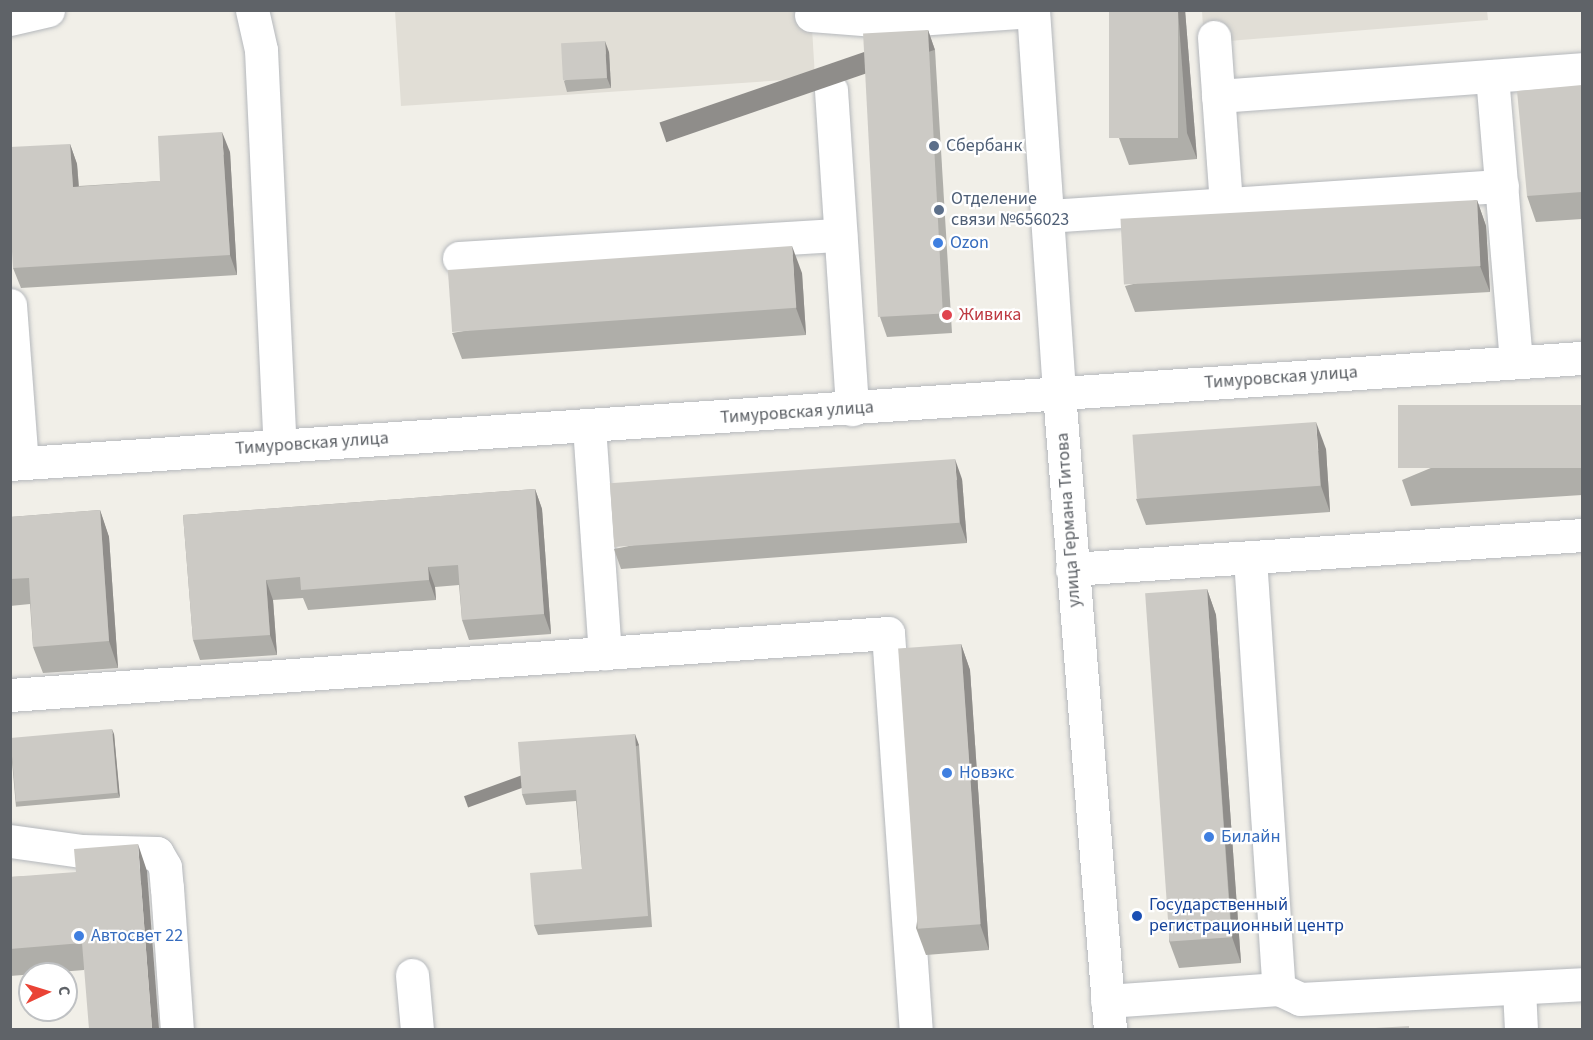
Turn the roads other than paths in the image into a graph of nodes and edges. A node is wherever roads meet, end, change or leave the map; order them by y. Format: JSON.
{"nodes":[{"id":1,"x":48,"y":10,"type":"edge"},
{"id":2,"x":252,"y":10,"type":"edge"},
{"id":3,"x":1033,"y":11,"type":"edge"},
{"id":4,"x":811,"y":15,"type":"dead end"},
{"id":5,"x":10,"y":20,"type":"edge"},
{"id":6,"x":1214,"y":38,"type":"dead end"},
{"id":7,"x":1582,"y":69,"type":"edge"},
{"id":8,"x":1492,"y":76,"type":"junction"},
{"id":9,"x":831,"y":90,"type":"dead end"},
{"id":10,"x":1218,"y":96,"type":"junction"},
{"id":11,"x":1502,"y":186,"type":"junction"},
{"id":12,"x":1226,"y":203,"type":"junction"},
{"id":13,"x":1047,"y":216,"type":"junction"},
{"id":14,"x":840,"y":235,"type":"junction"},
{"id":15,"x":459,"y":258,"type":"dead end"},
{"id":16,"x":10,"y":305,"type":"edge"},
{"id":17,"x":1582,"y":358,"type":"edge"},
{"id":18,"x":1516,"y":362,"type":"junction"},
{"id":19,"x":1059,"y":393,"type":"junction"},
{"id":20,"x":852,"y":409,"type":"junction"},
{"id":21,"x":589,"y":426,"type":"junction"},
{"id":22,"x":280,"y":446,"type":"junction"},
{"id":23,"x":16,"y":464,"type":"edge"},
{"id":24,"x":1582,"y":535,"type":"edge"},
{"id":25,"x":1250,"y":558,"type":"junction"},
{"id":26,"x":1072,"y":569,"type":"junction"},
{"id":27,"x":605,"y":653,"type":"junction"},
{"id":28,"x":10,"y":695,"type":"edge"},
{"id":29,"x":10,"y":841,"type":"edge"},
{"id":30,"x":412,"y":975,"type":"dead end"},
{"id":31,"x":1582,"y":984,"type":"edge"},
{"id":32,"x":1279,"y":989,"type":"junction"},
{"id":33,"x":1519,"y":989,"type":"junction"},
{"id":34,"x":1108,"y":1015,"type":"edge"},
{"id":35,"x":177,"y":1029,"type":"edge"},
{"id":36,"x":417,"y":1029,"type":"edge"},
{"id":37,"x":916,"y":1029,"type":"edge"},
{"id":38,"x":1521,"y":1029,"type":"edge"}],
"edges":[{"from":1,"to":5,"type":"street"},
{"from":2,"to":22,"type":"street"},
{"from":3,"to":4,"type":"street"},
{"from":3,"to":13,"type":"street","name":"улица Германа Титова"},
{"from":6,"to":10,"type":"street"},
{"from":7,"to":8,"type":"street"},
{"from":8,"to":10,"type":"street"},
{"from":8,"to":11,"type":"street"},
{"from":9,"to":14,"type":"street"},
{"from":10,"to":12,"type":"street"},
{"from":11,"to":12,"type":"street"},
{"from":11,"to":18,"type":"street"},
{"from":12,"to":13,"type":"street"},
{"from":13,"to":19,"type":"street","name":"улица Германа Титова"},
{"from":14,"to":15,"type":"street"},
{"from":14,"to":20,"type":"street"},
{"from":16,"to":23,"type":"street"},
{"from":17,"to":18,"type":"street","name":"Тимуровская улица"},
{"from":18,"to":19,"type":"street","name":"Тимуровская улица"},
{"from":19,"to":20,"type":"street","name":"Тимуровская улица"},
{"from":19,"to":26,"type":"street","name":"улица Германа Титова"},
{"from":20,"to":21,"type":"street","name":"Тимуровская улица"},
{"from":21,"to":22,"type":"street","name":"Тимуровская улица"},
{"from":21,"to":27,"type":"street"},
{"from":22,"to":23,"type":"street","name":"Тимуровская улица"},
{"from":24,"to":25,"type":"street"},
{"from":25,"to":26,"type":"street"},
{"from":25,"to":32,"type":"street"},
{"from":26,"to":34,"type":"street","name":"улица Германа Титова"},
{"from":27,"to":28,"type":"street"},
{"from":27,"to":37,"type":"street"},
{"from":29,"to":35,"type":"street"},
{"from":30,"to":36,"type":"street"},
{"from":31,"to":33,"type":"street"},
{"from":32,"to":33,"type":"street"},
{"from":32,"to":34,"type":"street"},
{"from":33,"to":38,"type":"street"}]}
